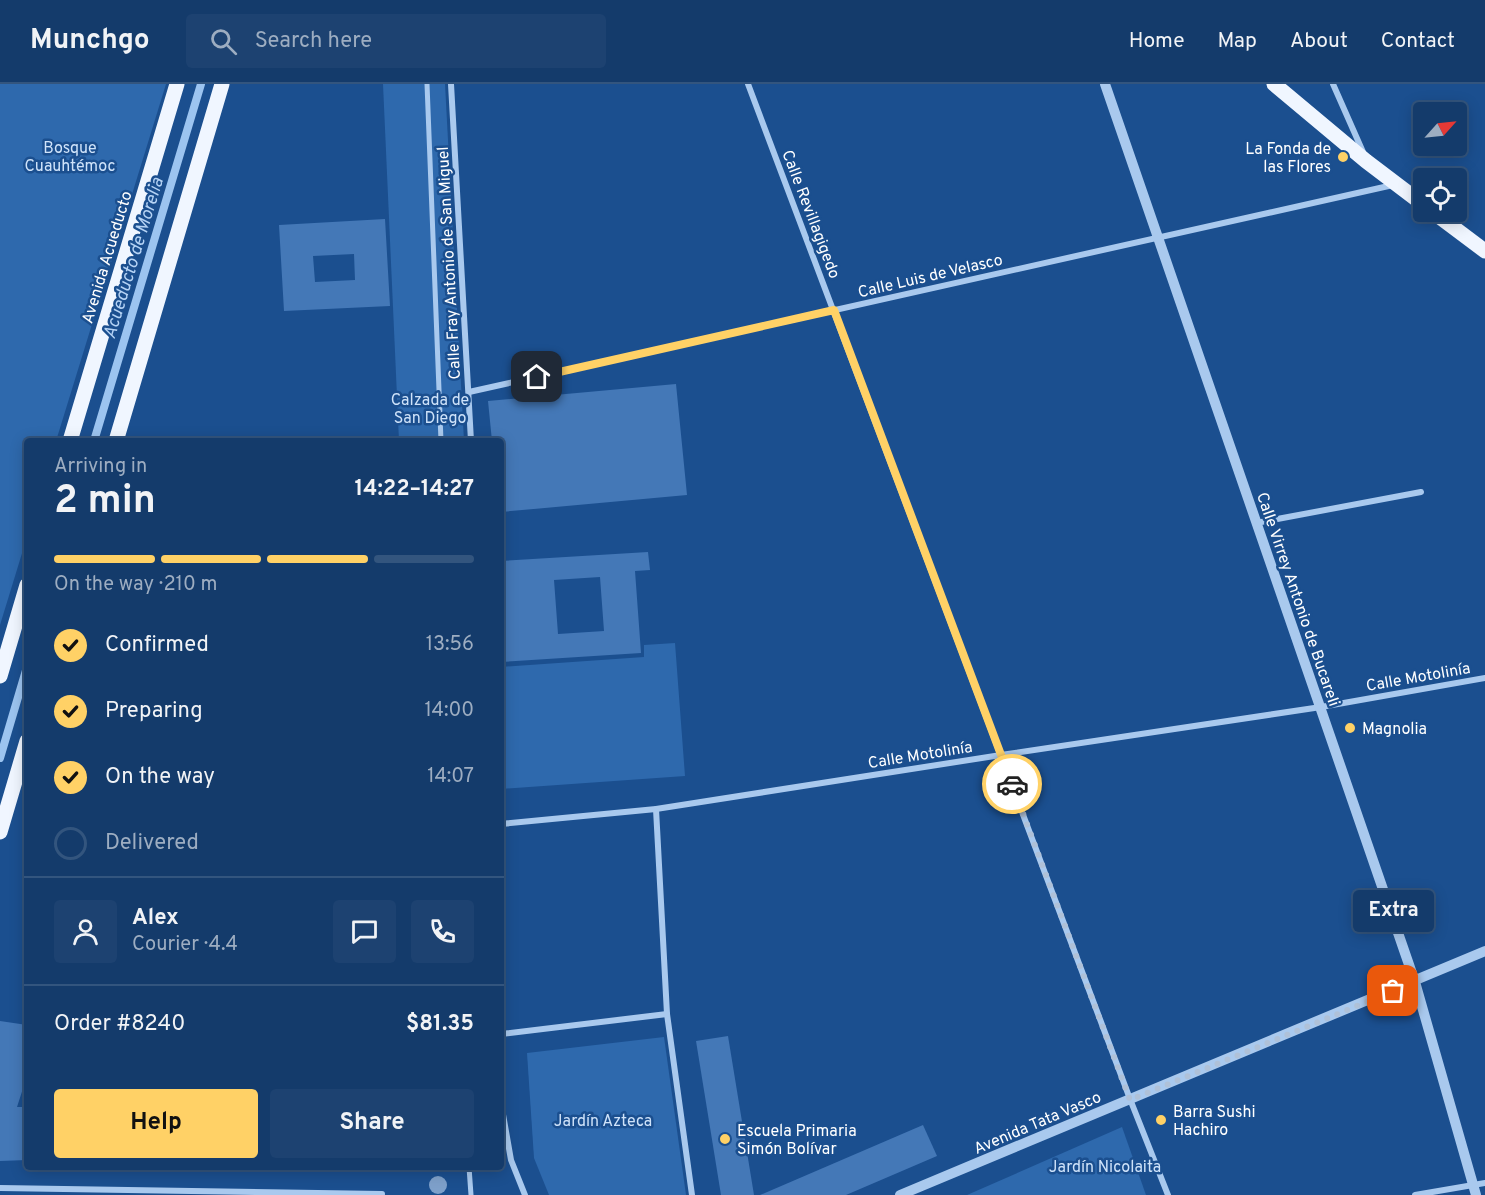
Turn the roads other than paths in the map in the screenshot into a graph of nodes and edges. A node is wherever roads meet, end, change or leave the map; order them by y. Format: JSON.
{"nodes":[{"id":1,"x":177,"y":84,"type":"edge"},
{"id":2,"x":222,"y":84,"type":"edge"},
{"id":3,"x":427,"y":84,"type":"edge"},
{"id":4,"x":451,"y":84,"type":"edge"},
{"id":5,"x":748,"y":84,"type":"edge"},
{"id":6,"x":1105,"y":84,"type":"edge"},
{"id":7,"x":1274,"y":84,"type":"edge"},
{"id":8,"x":1333,"y":84,"type":"edge"},
{"id":9,"x":1366,"y":160,"type":"junction"},
{"id":10,"x":1396,"y":184,"type":"junction"},
{"id":11,"x":1413,"y":197,"type":"edge"},
{"id":12,"x":1446,"y":222,"type":"edge"},
{"id":13,"x":1158,"y":238,"type":"junction"},
{"id":14,"x":1485,"y":251,"type":"edge"},
{"id":15,"x":834,"y":310,"type":"junction"},
{"id":16,"x":469,"y":392,"type":"junction"},
{"id":17,"x":71,"y":438,"type":"edge"},
{"id":18,"x":117,"y":438,"type":"edge"},
{"id":19,"x":441,"y":438,"type":"edge"},
{"id":20,"x":471,"y":438,"type":"edge"},
{"id":21,"x":1421,"y":492,"type":"dead end"},
{"id":22,"x":1256,"y":523,"type":"junction"},
{"id":23,"x":24,"y":595,"type":"edge"},
{"id":24,"x":0,"y":676,"type":"edge"},
{"id":25,"x":1485,"y":678,"type":"edge"},
{"id":26,"x":1321,"y":707,"type":"junction"},
{"id":27,"x":24,"y":751,"type":"edge"},
{"id":28,"x":1001,"y":755,"type":"junction"},
{"id":29,"x":656,"y":809,"type":"junction"},
{"id":30,"x":504,"y":824,"type":"edge"},
{"id":31,"x":0,"y":832,"type":"edge"},
{"id":32,"x":1485,"y":951,"type":"edge"},
{"id":33,"x":1415,"y":982,"type":"junction"},
{"id":34,"x":667,"y":1014,"type":"junction"},
{"id":35,"x":504,"y":1034,"type":"edge"},
{"id":36,"x":1130,"y":1100,"type":"junction"},
{"id":37,"x":504,"y":1120,"type":"edge"},
{"id":38,"x":469,"y":1170,"type":"edge"},
{"id":39,"x":1485,"y":1183,"type":"edge"},
{"id":40,"x":0,"y":1188,"type":"edge"},
{"id":41,"x":1474,"y":1190,"type":"edge"},
{"id":42,"x":382,"y":1194,"type":"edge"},
{"id":43,"x":471,"y":1195,"type":"edge"},
{"id":44,"x":525,"y":1195,"type":"edge"},
{"id":45,"x":692,"y":1195,"type":"edge"},
{"id":46,"x":900,"y":1195,"type":"edge"},
{"id":47,"x":1168,"y":1195,"type":"edge"},
{"id":48,"x":1415,"y":1195,"type":"edge"}],
"edges":[{"from":1,"to":17,"type":"main road","name":"Avenida Acueducto"},
{"from":2,"to":18,"type":"main road"},
{"from":3,"to":19,"type":"street"},
{"from":4,"to":16,"type":"street","name":"Calle Fray Antonio de San Miguel"},
{"from":5,"to":15,"type":"street","name":"Calle Revillagigedo"},
{"from":6,"to":13,"type":"street","name":"Calle Virrey Antonio de Bucareli"},
{"from":7,"to":9,"type":"main road"},
{"from":8,"to":9,"type":"street"},
{"from":9,"to":10,"type":"main road"},
{"from":10,"to":11,"type":"main road"},
{"from":10,"to":13,"type":"street","name":"Calle Luis de Velasco"},
{"from":12,"to":14,"type":"main road"},
{"from":13,"to":15,"type":"street","name":"Calle Luis de Velasco"},
{"from":13,"to":22,"type":"street","name":"Calle Virrey Antonio de Bucareli"},
{"from":15,"to":16,"type":"street","name":"Calle Luis de Velasco"},
{"from":15,"to":28,"type":"street","name":"Calle Revillagigedo"},
{"from":16,"to":20,"type":"street","name":"Calle Fray Antonio de San Miguel"},
{"from":21,"to":22,"type":"street"},
{"from":22,"to":26,"type":"street","name":"Calle Virrey Antonio de Bucareli"},
{"from":23,"to":24,"type":"main road"},
{"from":25,"to":26,"type":"street","name":"Calle Motolinía"},
{"from":26,"to":28,"type":"street","name":"Calle Motolinía"},
{"from":26,"to":33,"type":"street","name":"Calle Virrey Antonio de Bucareli"},
{"from":27,"to":31,"type":"main road"},
{"from":28,"to":29,"type":"street","name":"Calle Motolinía"},
{"from":28,"to":36,"type":"street","name":"Calle Revillagigedo"},
{"from":29,"to":30,"type":"street","name":"Calle Motolinía"},
{"from":29,"to":34,"type":"street"},
{"from":32,"to":33,"type":"street","name":"Avenida Tata Vasco"},
{"from":33,"to":36,"type":"street","name":"Avenida Tata Vasco"},
{"from":33,"to":41,"type":"street","name":"Calle Virrey Antonio de Bucareli"},
{"from":34,"to":35,"type":"street"},
{"from":34,"to":45,"type":"street"},
{"from":36,"to":46,"type":"street","name":"Avenida Tata Vasco"},
{"from":36,"to":47,"type":"street","name":"Calle Revillagigedo"},
{"from":37,"to":44,"type":"street"},
{"from":38,"to":43,"type":"street"},
{"from":39,"to":41,"type":"street"},
{"from":40,"to":42,"type":"street"},
{"from":41,"to":48,"type":"street"}]}
